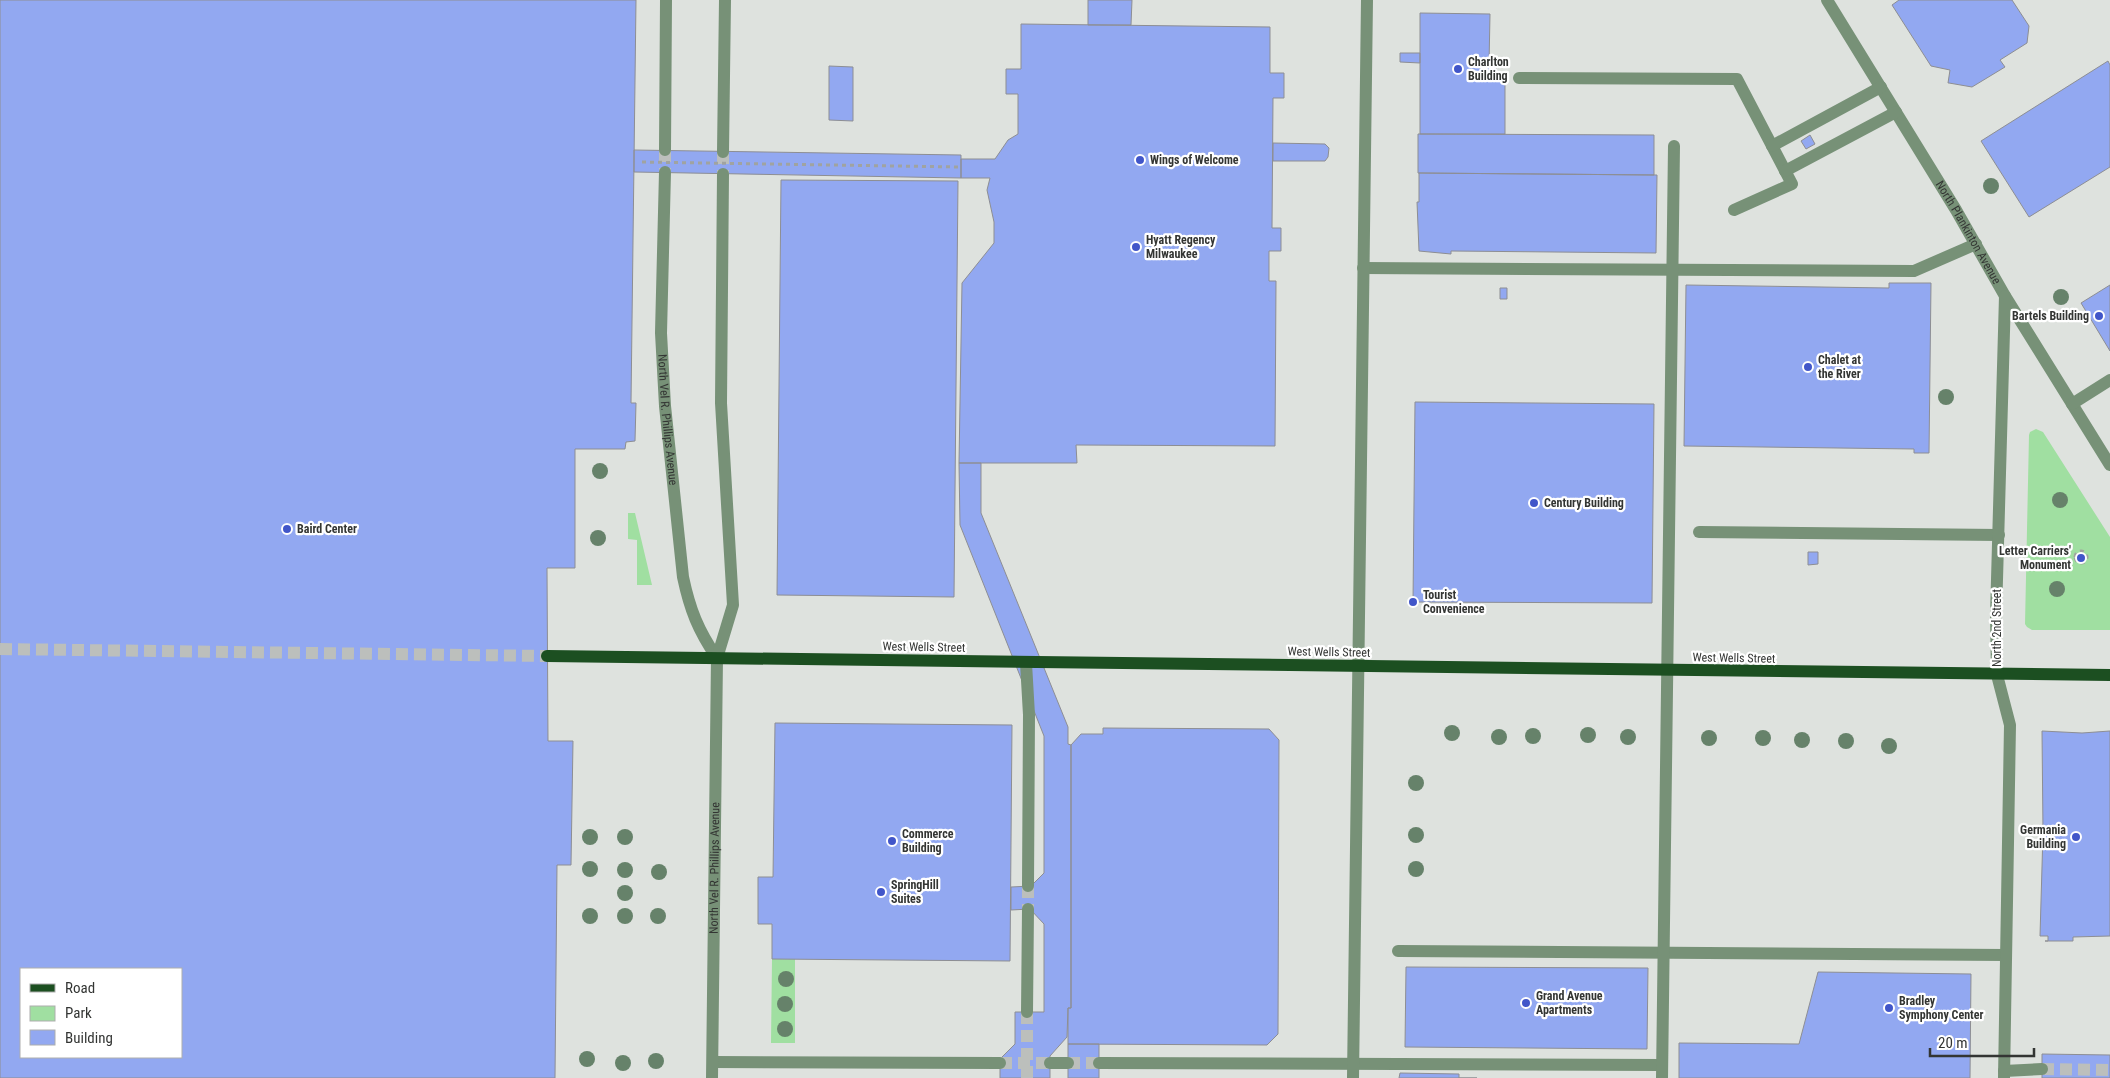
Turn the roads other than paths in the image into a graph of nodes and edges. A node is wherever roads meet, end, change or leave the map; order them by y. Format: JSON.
{"nodes":[{"id":1,"x":666,"y":0,"type":"edge"},
{"id":2,"x":725,"y":0,"type":"edge"},
{"id":3,"x":1367,"y":0,"type":"edge"},
{"id":4,"x":1827,"y":0,"type":"edge"},
{"id":5,"x":1518,"y":78,"type":"dead end"},
{"id":6,"x":1881,"y":87,"type":"junction"},
{"id":7,"x":1896,"y":112,"type":"junction"},
{"id":8,"x":1674,"y":146,"type":"dead end"},
{"id":9,"x":1772,"y":146,"type":"junction"},
{"id":10,"x":665,"y":150,"type":"tunnel mouth"},
{"id":11,"x":723,"y":152,"type":"tunnel mouth"},
{"id":12,"x":1785,"y":171,"type":"junction"},
{"id":13,"x":665,"y":172,"type":"tunnel mouth"},
{"id":14,"x":723,"y":174,"type":"tunnel mouth"},
{"id":15,"x":1734,"y":210,"type":"dead end"},
{"id":16,"x":1976,"y":244,"type":"junction"},
{"id":17,"x":1363,"y":268,"type":"junction"},
{"id":18,"x":1672,"y":270,"type":"junction"},
{"id":19,"x":2005,"y":296,"type":"junction"},
{"id":20,"x":2110,"y":380,"type":"edge"},
{"id":21,"x":2072,"y":404,"type":"junction"},
{"id":22,"x":2110,"y":465,"type":"edge"},
{"id":23,"x":1699,"y":532,"type":"dead end"},
{"id":24,"x":1999,"y":535,"type":"junction"},
{"id":25,"x":547,"y":656,"type":"tunnel mouth"},
{"id":26,"x":717,"y":658,"type":"junction"},
{"id":27,"x":1026,"y":662,"type":"junction"},
{"id":28,"x":1358,"y":667,"type":"junction"},
{"id":29,"x":1668,"y":671,"type":"junction"},
{"id":30,"x":1997,"y":675,"type":"junction"},
{"id":31,"x":2110,"y":675,"type":"edge"},
{"id":32,"x":1028,"y":886,"type":"tunnel mouth"},
{"id":33,"x":1028,"y":909,"type":"tunnel mouth"},
{"id":34,"x":1398,"y":951,"type":"dead end"},
{"id":35,"x":1664,"y":954,"type":"junction"},
{"id":36,"x":2006,"y":955,"type":"junction"},
{"id":37,"x":1027,"y":1012,"type":"tunnel mouth"},
{"id":38,"x":712,"y":1062,"type":"junction"},
{"id":39,"x":1000,"y":1063,"type":"tunnel mouth"},
{"id":40,"x":1050,"y":1063,"type":"tunnel mouth"},
{"id":41,"x":1068,"y":1063,"type":"tunnel mouth"},
{"id":42,"x":1099,"y":1063,"type":"tunnel mouth"},
{"id":43,"x":1353,"y":1063,"type":"junction"},
{"id":44,"x":1662,"y":1064,"type":"junction"},
{"id":45,"x":2042,"y":1069,"type":"tunnel mouth"},
{"id":46,"x":2004,"y":1075,"type":"edge"},
{"id":47,"x":712,"y":1078,"type":"edge"},
{"id":48,"x":1353,"y":1078,"type":"edge"},
{"id":49,"x":1662,"y":1078,"type":"edge"}],
"edges":[{"from":1,"to":10,"type":"street"},
{"from":2,"to":11,"type":"street"},
{"from":3,"to":17,"type":"street"},
{"from":4,"to":6,"type":"street","name":"North Plankinton Avenue"},
{"from":5,"to":9,"type":"street"},
{"from":6,"to":7,"type":"street","name":"North Plankinton Avenue"},
{"from":6,"to":9,"type":"street"},
{"from":7,"to":12,"type":"street"},
{"from":7,"to":16,"type":"street","name":"North Plankinton Avenue"},
{"from":8,"to":18,"type":"street"},
{"from":9,"to":12,"type":"street"},
{"from":12,"to":15,"type":"street"},
{"from":13,"to":26,"type":"street","name":"North Vel R. Phillips Avenue"},
{"from":14,"to":26,"type":"street","name":"North Vel R. Phillips Avenue"},
{"from":16,"to":18,"type":"street"},
{"from":16,"to":19,"type":"street","name":"North Plankinton Avenue"},
{"from":17,"to":18,"type":"street"},
{"from":17,"to":28,"type":"street"},
{"from":18,"to":29,"type":"street"},
{"from":19,"to":21,"type":"street","name":"North Plankinton Avenue"},
{"from":19,"to":24,"type":"street","name":"North 2nd Street"},
{"from":20,"to":21,"type":"street"},
{"from":21,"to":22,"type":"street","name":"North Plankinton Avenue"},
{"from":23,"to":24,"type":"street"},
{"from":24,"to":30,"type":"street","name":"North 2nd Street"},
{"from":25,"to":26,"type":"main road","name":"West Wells Street"},
{"from":26,"to":27,"type":"main road","name":"West Wells Street"},
{"from":26,"to":38,"type":"street","name":"North Vel R. Phillips Avenue"},
{"from":27,"to":28,"type":"main road","name":"West Wells Street"},
{"from":27,"to":32,"type":"street"},
{"from":28,"to":29,"type":"main road","name":"West Wells Street"},
{"from":28,"to":43,"type":"street"},
{"from":29,"to":30,"type":"main road","name":"West Wells Street"},
{"from":29,"to":35,"type":"street"},
{"from":30,"to":31,"type":"main road","name":"West Wells Street"},
{"from":30,"to":36,"type":"street","name":"North 2nd Street"},
{"from":33,"to":37,"type":"street"},
{"from":34,"to":35,"type":"street"},
{"from":35,"to":36,"type":"street"},
{"from":35,"to":44,"type":"street"},
{"from":36,"to":46,"type":"street","name":"North 2nd Street"},
{"from":38,"to":39,"type":"street"},
{"from":38,"to":47,"type":"street","name":"North Vel R. Phillips Avenue"},
{"from":40,"to":41,"type":"street"},
{"from":42,"to":43,"type":"street"},
{"from":43,"to":44,"type":"street"},
{"from":43,"to":48,"type":"street"},
{"from":44,"to":49,"type":"street"},
{"from":45,"to":46,"type":"street"}]}
